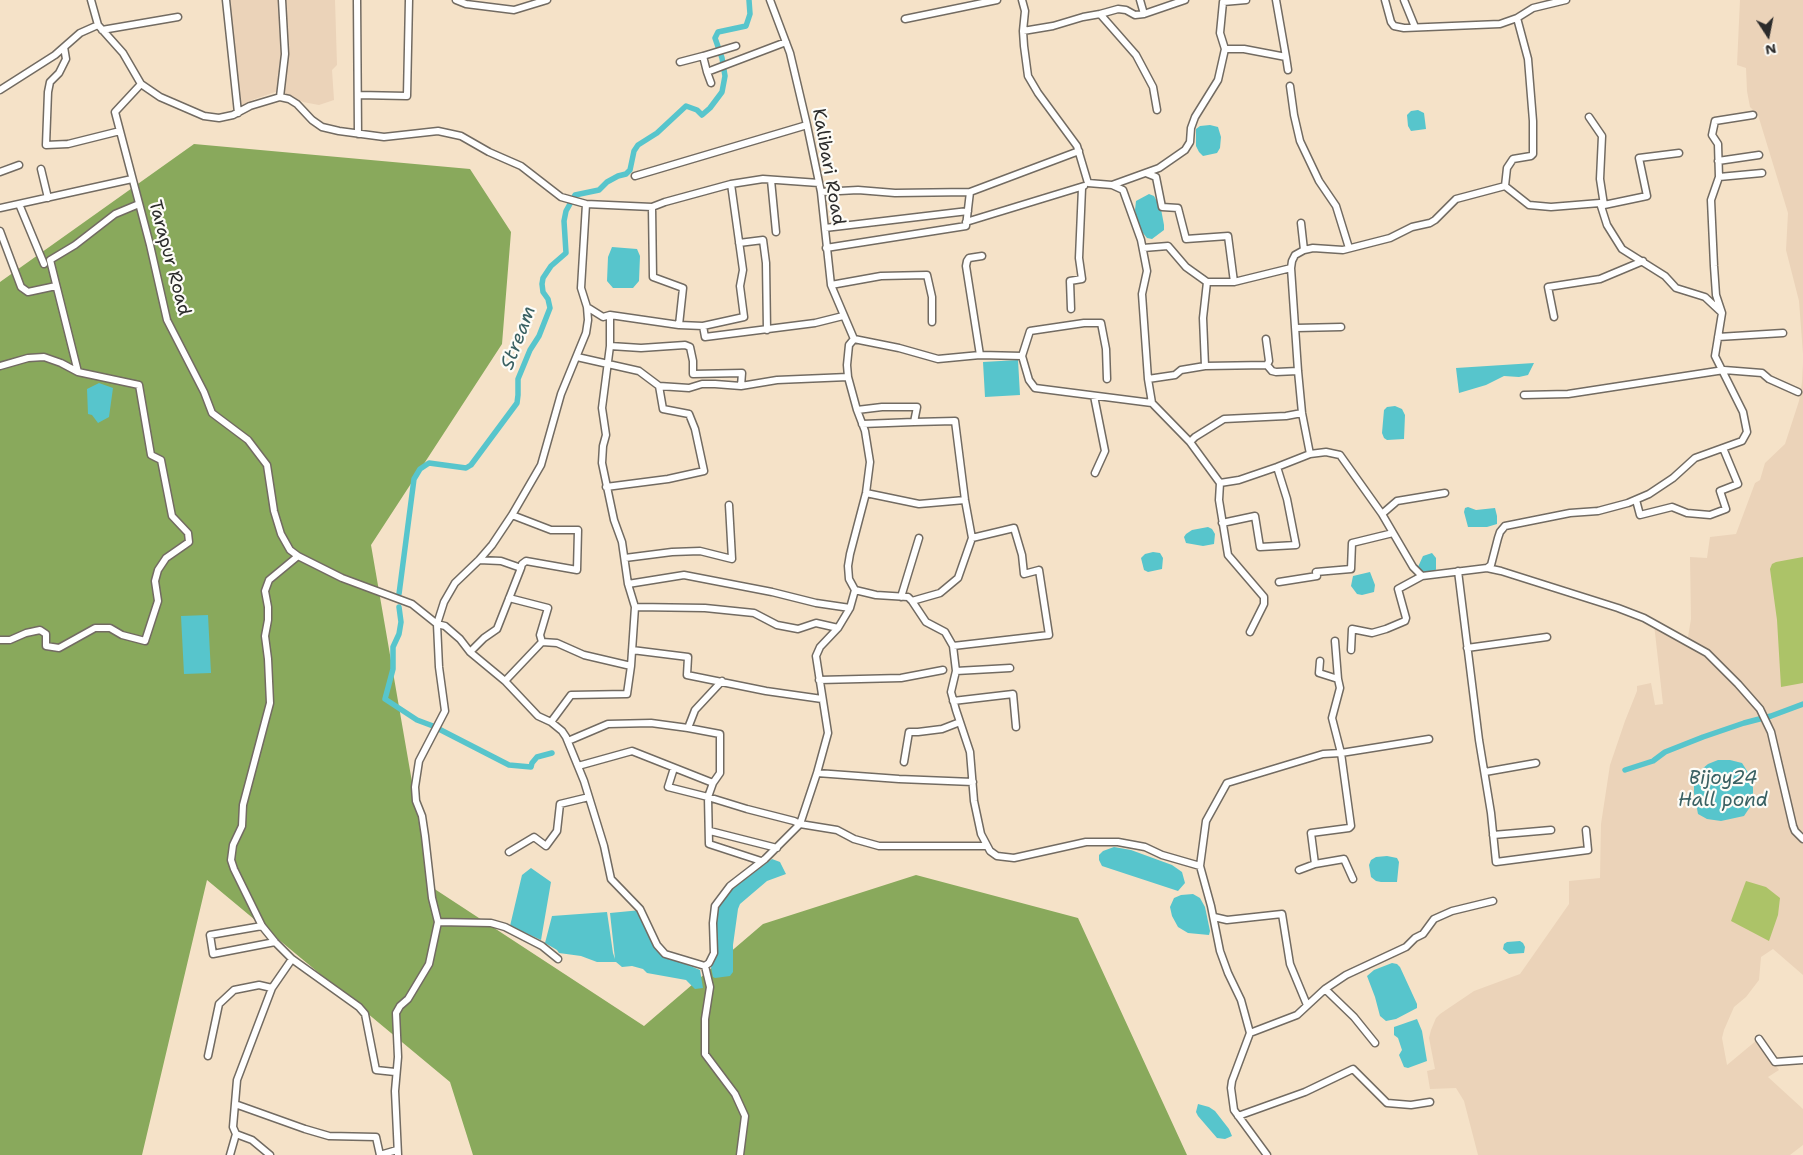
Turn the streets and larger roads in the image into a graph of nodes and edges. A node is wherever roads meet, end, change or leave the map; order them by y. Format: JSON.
{"nodes":[{"id":1,"x":91,"y":0,"type":"edge"},
{"id":2,"x":226,"y":0,"type":"edge"},
{"id":3,"x":282,"y":0,"type":"edge"},
{"id":4,"x":358,"y":0,"type":"edge"},
{"id":5,"x":409,"y":0,"type":"edge"},
{"id":6,"x":456,"y":0,"type":"edge"},
{"id":7,"x":547,"y":0,"type":"edge"},
{"id":8,"x":770,"y":0,"type":"edge"},
{"id":9,"x":997,"y":0,"type":"edge"},
{"id":10,"x":1022,"y":0,"type":"edge"},
{"id":11,"x":1140,"y":0,"type":"edge"},
{"id":12,"x":1185,"y":0,"type":"edge"},
{"id":13,"x":1246,"y":0,"type":"edge"},
{"id":14,"x":1276,"y":0,"type":"edge"},
{"id":15,"x":1385,"y":0,"type":"edge"},
{"id":16,"x":1404,"y":0,"type":"edge"},
{"id":17,"x":1566,"y":0,"type":"edge"},
{"id":18,"x":1100,"y":14,"type":"junction"},
{"id":19,"x":1144,"y":14,"type":"junction"},
{"id":20,"x":178,"y":17,"type":"dead end"},
{"id":21,"x":1517,"y":18,"type":"junction"},
{"id":22,"x":905,"y":19,"type":"dead end"},
{"id":23,"x":1416,"y":27,"type":"junction"},
{"id":24,"x":100,"y":28,"type":"junction"},
{"id":25,"x":1023,"y":31,"type":"junction"},
{"id":26,"x":786,"y":42,"type":"junction"},
{"id":27,"x":736,"y":46,"type":"dead end"},
{"id":28,"x":64,"y":47,"type":"junction"},
{"id":29,"x":1225,"y":49,"type":"junction"},
{"id":30,"x":702,"y":56,"type":"junction"},
{"id":31,"x":1286,"y":57,"type":"junction"},
{"id":32,"x":680,"y":62,"type":"dead end"},
{"id":33,"x":1288,"y":70,"type":"dead end"},
{"id":34,"x":707,"y":72,"type":"junction"},
{"id":35,"x":711,"y":83,"type":"dead end"},
{"id":36,"x":141,"y":84,"type":"junction"},
{"id":37,"x":1290,"y":86,"type":"dead end"},
{"id":38,"x":0,"y":90,"type":"edge"},
{"id":39,"x":358,"y":96,"type":"junction"},
{"id":40,"x":280,"y":97,"type":"junction"},
{"id":41,"x":1157,"y":110,"type":"dead end"},
{"id":42,"x":238,"y":113,"type":"junction"},
{"id":43,"x":1753,"y":115,"type":"dead end"},
{"id":44,"x":1589,"y":117,"type":"dead end"},
{"id":45,"x":807,"y":125,"type":"junction"},
{"id":46,"x":120,"y":131,"type":"junction"},
{"id":47,"x":358,"y":134,"type":"junction"},
{"id":48,"x":1079,"y":151,"type":"junction"},
{"id":49,"x":1679,"y":153,"type":"dead end"},
{"id":50,"x":1760,"y":155,"type":"dead end"},
{"id":51,"x":1718,"y":160,"type":"junction"},
{"id":52,"x":19,"y":165,"type":"dead end"},
{"id":53,"x":41,"y":169,"type":"dead end"},
{"id":54,"x":0,"y":172,"type":"edge"},
{"id":55,"x":1146,"y":173,"type":"junction"},
{"id":56,"x":1762,"y":173,"type":"dead end"},
{"id":57,"x":635,"y":176,"type":"dead end"},
{"id":58,"x":1719,"y":177,"type":"junction"},
{"id":59,"x":132,"y":179,"type":"junction"},
{"id":60,"x":771,"y":180,"type":"junction"},
{"id":61,"x":818,"y":183,"type":"junction"},
{"id":62,"x":1088,"y":183,"type":"junction"},
{"id":63,"x":731,"y":184,"type":"junction"},
{"id":64,"x":1112,"y":185,"type":"junction"},
{"id":65,"x":1504,"y":186,"type":"junction"},
{"id":66,"x":1082,"y":188,"type":"junction"},
{"id":67,"x":820,"y":192,"type":"junction"},
{"id":68,"x":970,"y":192,"type":"junction"},
{"id":69,"x":48,"y":198,"type":"junction"},
{"id":70,"x":19,"y":204,"type":"junction"},
{"id":71,"x":139,"y":204,"type":"junction"},
{"id":72,"x":586,"y":204,"type":"junction"},
{"id":73,"x":1602,"y":204,"type":"junction"},
{"id":74,"x":652,"y":207,"type":"junction"},
{"id":75,"x":0,"y":208,"type":"edge"},
{"id":76,"x":968,"y":211,"type":"junction"},
{"id":77,"x":966,"y":222,"type":"junction"},
{"id":78,"x":1301,"y":223,"type":"dead end"},
{"id":79,"x":825,"y":228,"type":"junction"},
{"id":80,"x":0,"y":231,"type":"edge"},
{"id":81,"x":776,"y":232,"type":"dead end"},
{"id":82,"x":740,"y":243,"type":"junction"},
{"id":83,"x":826,"y":248,"type":"junction"},
{"id":84,"x":1142,"y":248,"type":"junction"},
{"id":85,"x":1350,"y":248,"type":"junction"},
{"id":86,"x":1304,"y":250,"type":"junction"},
{"id":87,"x":982,"y":256,"type":"dead end"},
{"id":88,"x":1643,"y":261,"type":"junction"},
{"id":89,"x":44,"y":264,"type":"dead end"},
{"id":90,"x":1291,"y":268,"type":"junction"},
{"id":91,"x":1208,"y":282,"type":"junction"},
{"id":92,"x":1234,"y":282,"type":"junction"},
{"id":93,"x":831,"y":285,"type":"junction"},
{"id":94,"x":56,"y":286,"type":"junction"},
{"id":95,"x":587,"y":307,"type":"junction"},
{"id":96,"x":1071,"y":309,"type":"dead end"},
{"id":97,"x":1722,"y":313,"type":"junction"},
{"id":98,"x":610,"y":315,"type":"junction"},
{"id":99,"x":843,"y":316,"type":"junction"},
{"id":100,"x":1554,"y":317,"type":"dead end"},
{"id":101,"x":932,"y":322,"type":"dead end"},
{"id":102,"x":679,"y":324,"type":"junction"},
{"id":103,"x":703,"y":326,"type":"junction"},
{"id":104,"x":1341,"y":327,"type":"dead end"},
{"id":105,"x":1296,"y":328,"type":"junction"},
{"id":106,"x":767,"y":330,"type":"junction"},
{"id":107,"x":1783,"y":332,"type":"dead end"},
{"id":108,"x":1718,"y":337,"type":"junction"},
{"id":109,"x":854,"y":339,"type":"junction"},
{"id":110,"x":1266,"y":339,"type":"dead end"},
{"id":111,"x":610,"y":346,"type":"junction"},
{"id":112,"x":980,"y":355,"type":"junction"},
{"id":113,"x":1022,"y":356,"type":"junction"},
{"id":114,"x":577,"y":357,"type":"junction"},
{"id":115,"x":607,"y":363,"type":"junction"},
{"id":116,"x":1267,"y":365,"type":"junction"},
{"id":117,"x":0,"y":366,"type":"edge"},
{"id":118,"x":1205,"y":366,"type":"junction"},
{"id":119,"x":1724,"y":370,"type":"junction"},
{"id":120,"x":1298,"y":371,"type":"junction"},
{"id":121,"x":78,"y":372,"type":"junction"},
{"id":122,"x":848,"y":377,"type":"junction"},
{"id":123,"x":1107,"y":379,"type":"dead end"},
{"id":124,"x":1148,"y":379,"type":"junction"},
{"id":125,"x":658,"y":386,"type":"junction"},
{"id":126,"x":741,"y":386,"type":"junction"},
{"id":127,"x":1798,"y":392,"type":"dead end"},
{"id":128,"x":1524,"y":395,"type":"dead end"},
{"id":129,"x":1094,"y":396,"type":"junction"},
{"id":130,"x":1152,"y":403,"type":"junction"},
{"id":131,"x":857,"y":410,"type":"junction"},
{"id":132,"x":1302,"y":413,"type":"junction"},
{"id":133,"x":914,"y":422,"type":"junction"},
{"id":134,"x":862,"y":424,"type":"junction"},
{"id":135,"x":1190,"y":442,"type":"junction"},
{"id":136,"x":1723,"y":448,"type":"junction"},
{"id":137,"x":1310,"y":454,"type":"junction"},
{"id":138,"x":1277,"y":467,"type":"junction"},
{"id":139,"x":1095,"y":473,"type":"dead end"},
{"id":140,"x":1220,"y":483,"type":"junction"},
{"id":141,"x":606,"y":487,"type":"junction"},
{"id":142,"x":866,"y":493,"type":"junction"},
{"id":143,"x":1445,"y":493,"type":"dead end"},
{"id":144,"x":965,"y":500,"type":"junction"},
{"id":145,"x":1636,"y":500,"type":"junction"},
{"id":146,"x":729,"y":505,"type":"dead end"},
{"id":147,"x":1382,"y":514,"type":"junction"},
{"id":148,"x":512,"y":515,"type":"junction"},
{"id":149,"x":1222,"y":523,"type":"junction"},
{"id":150,"x":1393,"y":534,"type":"junction"},
{"id":151,"x":919,"y":538,"type":"dead end"},
{"id":152,"x":972,"y":538,"type":"junction"},
{"id":153,"x":298,"y":556,"type":"junction"},
{"id":154,"x":625,"y":558,"type":"junction"},
{"id":155,"x":479,"y":560,"type":"junction"},
{"id":156,"x":520,"y":568,"type":"junction"},
{"id":157,"x":1486,"y":568,"type":"junction"},
{"id":158,"x":1458,"y":571,"type":"junction"},
{"id":159,"x":1422,"y":576,"type":"junction"},
{"id":160,"x":1279,"y":582,"type":"dead end"},
{"id":161,"x":628,"y":584,"type":"junction"},
{"id":162,"x":855,"y":590,"type":"junction"},
{"id":163,"x":901,"y":597,"type":"junction"},
{"id":164,"x":509,"y":598,"type":"junction"},
{"id":165,"x":912,"y":601,"type":"junction"},
{"id":166,"x":635,"y":607,"type":"junction"},
{"id":167,"x":850,"y":608,"type":"junction"},
{"id":168,"x":437,"y":624,"type":"junction"},
{"id":169,"x":838,"y":628,"type":"junction"},
{"id":170,"x":1250,"y":632,"type":"dead end"},
{"id":171,"x":1547,"y":637,"type":"dead end"},
{"id":172,"x":0,"y":640,"type":"edge"},
{"id":173,"x":1335,"y":641,"type":"dead end"},
{"id":174,"x":542,"y":642,"type":"junction"},
{"id":175,"x":954,"y":646,"type":"junction"},
{"id":176,"x":1467,"y":648,"type":"junction"},
{"id":177,"x":632,"y":650,"type":"junction"},
{"id":178,"x":1351,"y":650,"type":"dead end"},
{"id":179,"x":470,"y":652,"type":"junction"},
{"id":180,"x":1320,"y":661,"type":"dead end"},
{"id":181,"x":631,"y":666,"type":"junction"},
{"id":182,"x":1010,"y":668,"type":"dead end"},
{"id":183,"x":943,"y":670,"type":"dead end"},
{"id":184,"x":956,"y":672,"type":"junction"},
{"id":185,"x":1338,"y":679,"type":"junction"},
{"id":186,"x":819,"y":680,"type":"junction"},
{"id":187,"x":504,"y":681,"type":"junction"},
{"id":188,"x":722,"y":682,"type":"junction"},
{"id":189,"x":822,"y":699,"type":"junction"},
{"id":190,"x":953,"y":701,"type":"junction"},
{"id":191,"x":551,"y":722,"type":"junction"},
{"id":192,"x":960,"y":722,"type":"junction"},
{"id":193,"x":1016,"y":727,"type":"dead end"},
{"id":194,"x":688,"y":728,"type":"junction"},
{"id":195,"x":1429,"y":739,"type":"dead end"},
{"id":196,"x":568,"y":741,"type":"junction"},
{"id":197,"x":1341,"y":753,"type":"junction"},
{"id":198,"x":904,"y":762,"type":"dead end"},
{"id":199,"x":1536,"y":763,"type":"dead end"},
{"id":200,"x":578,"y":766,"type":"junction"},
{"id":201,"x":674,"y":768,"type":"junction"},
{"id":202,"x":1485,"y":772,"type":"junction"},
{"id":203,"x":817,"y":773,"type":"junction"},
{"id":204,"x":973,"y":782,"type":"junction"},
{"id":205,"x":713,"y":783,"type":"junction"},
{"id":206,"x":589,"y":797,"type":"junction"},
{"id":207,"x":708,"y":797,"type":"junction"},
{"id":208,"x":800,"y":824,"type":"junction"},
{"id":209,"x":1550,"y":830,"type":"dead end"},
{"id":210,"x":1586,"y":830,"type":"dead end"},
{"id":211,"x":710,"y":831,"type":"junction"},
{"id":212,"x":1493,"y":835,"type":"junction"},
{"id":213,"x":1803,"y":839,"type":"edge"},
{"id":214,"x":986,"y":846,"type":"junction"},
{"id":215,"x":777,"y":848,"type":"junction"},
{"id":216,"x":509,"y":852,"type":"dead end"},
{"id":217,"x":761,"y":861,"type":"junction"},
{"id":218,"x":1315,"y":864,"type":"junction"},
{"id":219,"x":1200,"y":866,"type":"junction"},
{"id":220,"x":1299,"y":870,"type":"dead end"},
{"id":221,"x":1353,"y":879,"type":"dead end"},
{"id":222,"x":1493,"y":900,"type":"dead end"},
{"id":223,"x":1214,"y":917,"type":"junction"},
{"id":224,"x":438,"y":922,"type":"junction"},
{"id":225,"x":262,"y":926,"type":"junction"},
{"id":226,"x":275,"y":942,"type":"junction"},
{"id":227,"x":292,"y":959,"type":"junction"},
{"id":228,"x":558,"y":959,"type":"dead end"},
{"id":229,"x":705,"y":966,"type":"junction"},
{"id":230,"x":272,"y":988,"type":"junction"},
{"id":231,"x":1325,"y":989,"type":"junction"},
{"id":232,"x":1307,"y":1005,"type":"junction"},
{"id":233,"x":1250,"y":1032,"type":"junction"},
{"id":234,"x":1760,"y":1039,"type":"dead end"},
{"id":235,"x":1375,"y":1043,"type":"dead end"},
{"id":236,"x":208,"y":1056,"type":"dead end"},
{"id":237,"x":1803,"y":1060,"type":"edge"},
{"id":238,"x":395,"y":1072,"type":"junction"},
{"id":239,"x":1430,"y":1102,"type":"dead end"},
{"id":240,"x":235,"y":1104,"type":"junction"},
{"id":241,"x":1238,"y":1116,"type":"junction"},
{"id":242,"x":236,"y":1134,"type":"junction"},
{"id":243,"x":398,"y":1153,"type":"edge"},
{"id":244,"x":230,"y":1155,"type":"edge"},
{"id":245,"x":270,"y":1155,"type":"edge"},
{"id":246,"x":380,"y":1155,"type":"edge"},
{"id":247,"x":740,"y":1155,"type":"edge"},
{"id":248,"x":1267,"y":1155,"type":"edge"}],
"edges":[{"from":1,"to":24,"type":"street"},
{"from":2,"to":42,"type":"street"},
{"from":3,"to":40,"type":"street"},
{"from":4,"to":39,"type":"street"},
{"from":5,"to":39,"type":"street"},
{"from":6,"to":7,"type":"street"},
{"from":8,"to":26,"type":"street","name":"Kalibari Road"},
{"from":9,"to":22,"type":"street"},
{"from":10,"to":25,"type":"street"},
{"from":11,"to":19,"type":"street"},
{"from":12,"to":19,"type":"street"},
{"from":13,"to":29,"type":"street"},
{"from":14,"to":31,"type":"street"},
{"from":15,"to":23,"type":"street"},
{"from":16,"to":23,"type":"street"},
{"from":17,"to":21,"type":"street"},
{"from":18,"to":19,"type":"street"},
{"from":18,"to":25,"type":"street"},
{"from":18,"to":41,"type":"street"},
{"from":20,"to":24,"type":"street"},
{"from":21,"to":23,"type":"street"},
{"from":21,"to":65,"type":"street"},
{"from":24,"to":28,"type":"street"},
{"from":24,"to":36,"type":"street"},
{"from":25,"to":48,"type":"street"},
{"from":26,"to":34,"type":"street"},
{"from":26,"to":45,"type":"street","name":"Kalibari Road"},
{"from":27,"to":30,"type":"street"},
{"from":28,"to":38,"type":"street"},
{"from":28,"to":46,"type":"street"},
{"from":29,"to":31,"type":"street"},
{"from":29,"to":55,"type":"street"},
{"from":30,"to":32,"type":"street"},
{"from":30,"to":34,"type":"street"},
{"from":31,"to":33,"type":"street"},
{"from":34,"to":35,"type":"street"},
{"from":36,"to":42,"type":"street"},
{"from":36,"to":46,"type":"street","name":"Tarapur Road"},
{"from":37,"to":85,"type":"street"},
{"from":39,"to":47,"type":"street"},
{"from":40,"to":42,"type":"street"},
{"from":40,"to":47,"type":"street"},
{"from":43,"to":51,"type":"street"},
{"from":44,"to":73,"type":"street"},
{"from":45,"to":57,"type":"street"},
{"from":45,"to":61,"type":"street","name":"Kalibari Road"},
{"from":46,"to":59,"type":"street","name":"Tarapur Road"},
{"from":47,"to":72,"type":"street"},
{"from":48,"to":62,"type":"street"},
{"from":48,"to":68,"type":"street"},
{"from":49,"to":73,"type":"street"},
{"from":50,"to":51,"type":"street"},
{"from":51,"to":58,"type":"street"},
{"from":52,"to":54,"type":"street"},
{"from":53,"to":69,"type":"street"},
{"from":55,"to":64,"type":"street"},
{"from":55,"to":92,"type":"street"},
{"from":56,"to":58,"type":"street"},
{"from":58,"to":97,"type":"street"},
{"from":59,"to":69,"type":"street"},
{"from":59,"to":71,"type":"street","name":"Tarapur Road"},
{"from":60,"to":61,"type":"street"},
{"from":60,"to":63,"type":"street"},
{"from":60,"to":81,"type":"street"},
{"from":61,"to":67,"type":"street","name":"Kalibari Road"},
{"from":62,"to":64,"type":"street"},
{"from":62,"to":66,"type":"street"},
{"from":63,"to":74,"type":"street"},
{"from":63,"to":82,"type":"street"},
{"from":64,"to":84,"type":"street"},
{"from":65,"to":73,"type":"street"},
{"from":65,"to":85,"type":"street"},
{"from":66,"to":77,"type":"street"},
{"from":66,"to":96,"type":"street"},
{"from":67,"to":68,"type":"street"},
{"from":67,"to":79,"type":"street","name":"Kalibari Road"},
{"from":68,"to":76,"type":"street"},
{"from":69,"to":70,"type":"street"},
{"from":70,"to":75,"type":"street"},
{"from":70,"to":89,"type":"street"},
{"from":71,"to":94,"type":"street"},
{"from":71,"to":153,"type":"street","name":"Tarapur Road"},
{"from":72,"to":74,"type":"street"},
{"from":72,"to":95,"type":"street"},
{"from":73,"to":88,"type":"street"},
{"from":74,"to":102,"type":"street"},
{"from":76,"to":77,"type":"street"},
{"from":76,"to":79,"type":"street"},
{"from":77,"to":83,"type":"street"},
{"from":78,"to":86,"type":"street"},
{"from":79,"to":83,"type":"street","name":"Kalibari Road"},
{"from":80,"to":94,"type":"street"},
{"from":82,"to":103,"type":"street"},
{"from":82,"to":106,"type":"street"},
{"from":83,"to":93,"type":"street","name":"Kalibari Road"},
{"from":84,"to":91,"type":"street"},
{"from":84,"to":124,"type":"street"},
{"from":85,"to":86,"type":"street"},
{"from":86,"to":90,"type":"street"},
{"from":87,"to":112,"type":"street"},
{"from":88,"to":97,"type":"street"},
{"from":88,"to":100,"type":"street"},
{"from":90,"to":92,"type":"street"},
{"from":90,"to":105,"type":"street"},
{"from":91,"to":92,"type":"street"},
{"from":91,"to":118,"type":"street"},
{"from":93,"to":99,"type":"street","name":"Kalibari Road"},
{"from":93,"to":101,"type":"street"},
{"from":94,"to":121,"type":"street"},
{"from":95,"to":98,"type":"street"},
{"from":95,"to":114,"type":"street"},
{"from":97,"to":108,"type":"street"},
{"from":98,"to":102,"type":"street"},
{"from":98,"to":111,"type":"street"},
{"from":99,"to":106,"type":"street"},
{"from":99,"to":109,"type":"street","name":"Kalibari Road"},
{"from":102,"to":103,"type":"street"},
{"from":103,"to":106,"type":"street"},
{"from":104,"to":105,"type":"street"},
{"from":105,"to":120,"type":"street"},
{"from":107,"to":108,"type":"street"},
{"from":108,"to":119,"type":"street"},
{"from":109,"to":112,"type":"street"},
{"from":109,"to":122,"type":"street"},
{"from":110,"to":116,"type":"street"},
{"from":111,"to":115,"type":"street"},
{"from":111,"to":126,"type":"street"},
{"from":112,"to":113,"type":"street"},
{"from":113,"to":123,"type":"street"},
{"from":113,"to":129,"type":"street"},
{"from":114,"to":115,"type":"street"},
{"from":114,"to":148,"type":"street"},
{"from":115,"to":125,"type":"street"},
{"from":115,"to":141,"type":"street"},
{"from":116,"to":118,"type":"street"},
{"from":116,"to":120,"type":"street"},
{"from":117,"to":121,"type":"street"},
{"from":118,"to":124,"type":"street"},
{"from":119,"to":127,"type":"street"},
{"from":119,"to":128,"type":"street"},
{"from":119,"to":136,"type":"street"},
{"from":120,"to":132,"type":"street"},
{"from":121,"to":172,"type":"street"},
{"from":122,"to":126,"type":"street"},
{"from":122,"to":131,"type":"street"},
{"from":124,"to":130,"type":"street"},
{"from":125,"to":126,"type":"street"},
{"from":125,"to":141,"type":"street"},
{"from":129,"to":130,"type":"street"},
{"from":129,"to":139,"type":"street"},
{"from":130,"to":135,"type":"street"},
{"from":131,"to":133,"type":"street"},
{"from":131,"to":134,"type":"street"},
{"from":132,"to":135,"type":"street"},
{"from":132,"to":137,"type":"street"},
{"from":133,"to":134,"type":"street"},
{"from":133,"to":144,"type":"street"},
{"from":134,"to":142,"type":"street"},
{"from":135,"to":140,"type":"street"},
{"from":136,"to":145,"type":"street"},
{"from":136,"to":145,"type":"street"},
{"from":137,"to":138,"type":"street"},
{"from":137,"to":147,"type":"street"},
{"from":138,"to":140,"type":"street"},
{"from":138,"to":149,"type":"street"},
{"from":140,"to":149,"type":"street"},
{"from":141,"to":154,"type":"street"},
{"from":142,"to":144,"type":"street"},
{"from":142,"to":162,"type":"street"},
{"from":143,"to":147,"type":"street"},
{"from":144,"to":152,"type":"street"},
{"from":145,"to":157,"type":"street"},
{"from":146,"to":154,"type":"street"},
{"from":147,"to":150,"type":"street"},
{"from":148,"to":155,"type":"street"},
{"from":148,"to":156,"type":"street"},
{"from":149,"to":170,"type":"street"},
{"from":150,"to":159,"type":"street"},
{"from":150,"to":160,"type":"street"},
{"from":151,"to":163,"type":"street"},
{"from":152,"to":165,"type":"street"},
{"from":152,"to":175,"type":"street"},
{"from":153,"to":168,"type":"street","name":"Tarapur Road"},
{"from":153,"to":225,"type":"street"},
{"from":154,"to":161,"type":"street"},
{"from":155,"to":156,"type":"street"},
{"from":155,"to":168,"type":"street"},
{"from":156,"to":164,"type":"street"},
{"from":157,"to":158,"type":"street"},
{"from":157,"to":213,"type":"street"},
{"from":158,"to":159,"type":"street"},
{"from":158,"to":176,"type":"street"},
{"from":159,"to":178,"type":"street"},
{"from":161,"to":166,"type":"street"},
{"from":161,"to":167,"type":"street"},
{"from":162,"to":163,"type":"street"},
{"from":162,"to":167,"type":"street"},
{"from":163,"to":165,"type":"street"},
{"from":164,"to":174,"type":"street"},
{"from":164,"to":179,"type":"street"},
{"from":165,"to":175,"type":"street"},
{"from":166,"to":169,"type":"street"},
{"from":166,"to":177,"type":"street"},
{"from":167,"to":169,"type":"street"},
{"from":168,"to":179,"type":"street","name":"Tarapur Road"},
{"from":168,"to":224,"type":"street"},
{"from":169,"to":186,"type":"street"},
{"from":171,"to":176,"type":"street"},
{"from":173,"to":185,"type":"street"},
{"from":174,"to":181,"type":"street"},
{"from":174,"to":187,"type":"street"},
{"from":175,"to":184,"type":"street"},
{"from":176,"to":202,"type":"street"},
{"from":177,"to":181,"type":"street"},
{"from":177,"to":188,"type":"street"},
{"from":179,"to":187,"type":"street","name":"Tarapur Road"},
{"from":180,"to":185,"type":"street"},
{"from":181,"to":191,"type":"street"},
{"from":182,"to":184,"type":"street"},
{"from":183,"to":186,"type":"street"},
{"from":184,"to":190,"type":"street"},
{"from":185,"to":197,"type":"street"},
{"from":186,"to":189,"type":"street"},
{"from":187,"to":191,"type":"street","name":"Tarapur Road"},
{"from":188,"to":189,"type":"street"},
{"from":188,"to":194,"type":"street"},
{"from":189,"to":203,"type":"street"},
{"from":190,"to":192,"type":"street"},
{"from":190,"to":193,"type":"street"},
{"from":191,"to":196,"type":"street","name":"Tarapur Road"},
{"from":192,"to":198,"type":"street"},
{"from":192,"to":204,"type":"street"},
{"from":194,"to":196,"type":"street"},
{"from":194,"to":205,"type":"street"},
{"from":195,"to":197,"type":"street"},
{"from":196,"to":200,"type":"street","name":"Tarapur Road"},
{"from":197,"to":218,"type":"street"},
{"from":197,"to":219,"type":"street"},
{"from":199,"to":202,"type":"street"},
{"from":200,"to":201,"type":"street"},
{"from":200,"to":206,"type":"street","name":"Tarapur Road"},
{"from":201,"to":205,"type":"street"},
{"from":201,"to":207,"type":"street"},
{"from":202,"to":212,"type":"street"},
{"from":203,"to":204,"type":"street"},
{"from":203,"to":208,"type":"street"},
{"from":204,"to":214,"type":"street"},
{"from":205,"to":207,"type":"street"},
{"from":206,"to":216,"type":"street"},
{"from":206,"to":229,"type":"street","name":"Tarapur Road"},
{"from":207,"to":208,"type":"street"},
{"from":207,"to":211,"type":"street"},
{"from":208,"to":214,"type":"street"},
{"from":208,"to":215,"type":"street"},
{"from":209,"to":212,"type":"street"},
{"from":210,"to":212,"type":"street"},
{"from":211,"to":215,"type":"street"},
{"from":211,"to":217,"type":"street"},
{"from":214,"to":219,"type":"street"},
{"from":215,"to":217,"type":"street"},
{"from":217,"to":229,"type":"street"},
{"from":218,"to":220,"type":"street"},
{"from":218,"to":221,"type":"street"},
{"from":219,"to":223,"type":"street"},
{"from":222,"to":231,"type":"street"},
{"from":223,"to":232,"type":"street"},
{"from":223,"to":233,"type":"street"},
{"from":224,"to":228,"type":"street"},
{"from":224,"to":238,"type":"street"},
{"from":225,"to":226,"type":"street"},
{"from":225,"to":226,"type":"street"},
{"from":226,"to":227,"type":"street"},
{"from":227,"to":230,"type":"street"},
{"from":227,"to":238,"type":"street"},
{"from":229,"to":247,"type":"street"},
{"from":230,"to":236,"type":"street"},
{"from":230,"to":240,"type":"street"},
{"from":231,"to":232,"type":"street"},
{"from":231,"to":235,"type":"street"},
{"from":232,"to":233,"type":"street"},
{"from":233,"to":241,"type":"street"},
{"from":234,"to":237,"type":"street"},
{"from":238,"to":243,"type":"street"},
{"from":239,"to":241,"type":"street"},
{"from":240,"to":242,"type":"street"},
{"from":240,"to":246,"type":"street"},
{"from":241,"to":248,"type":"street"},
{"from":242,"to":244,"type":"street"},
{"from":242,"to":245,"type":"street"},
{"from":243,"to":246,"type":"street"}]}
